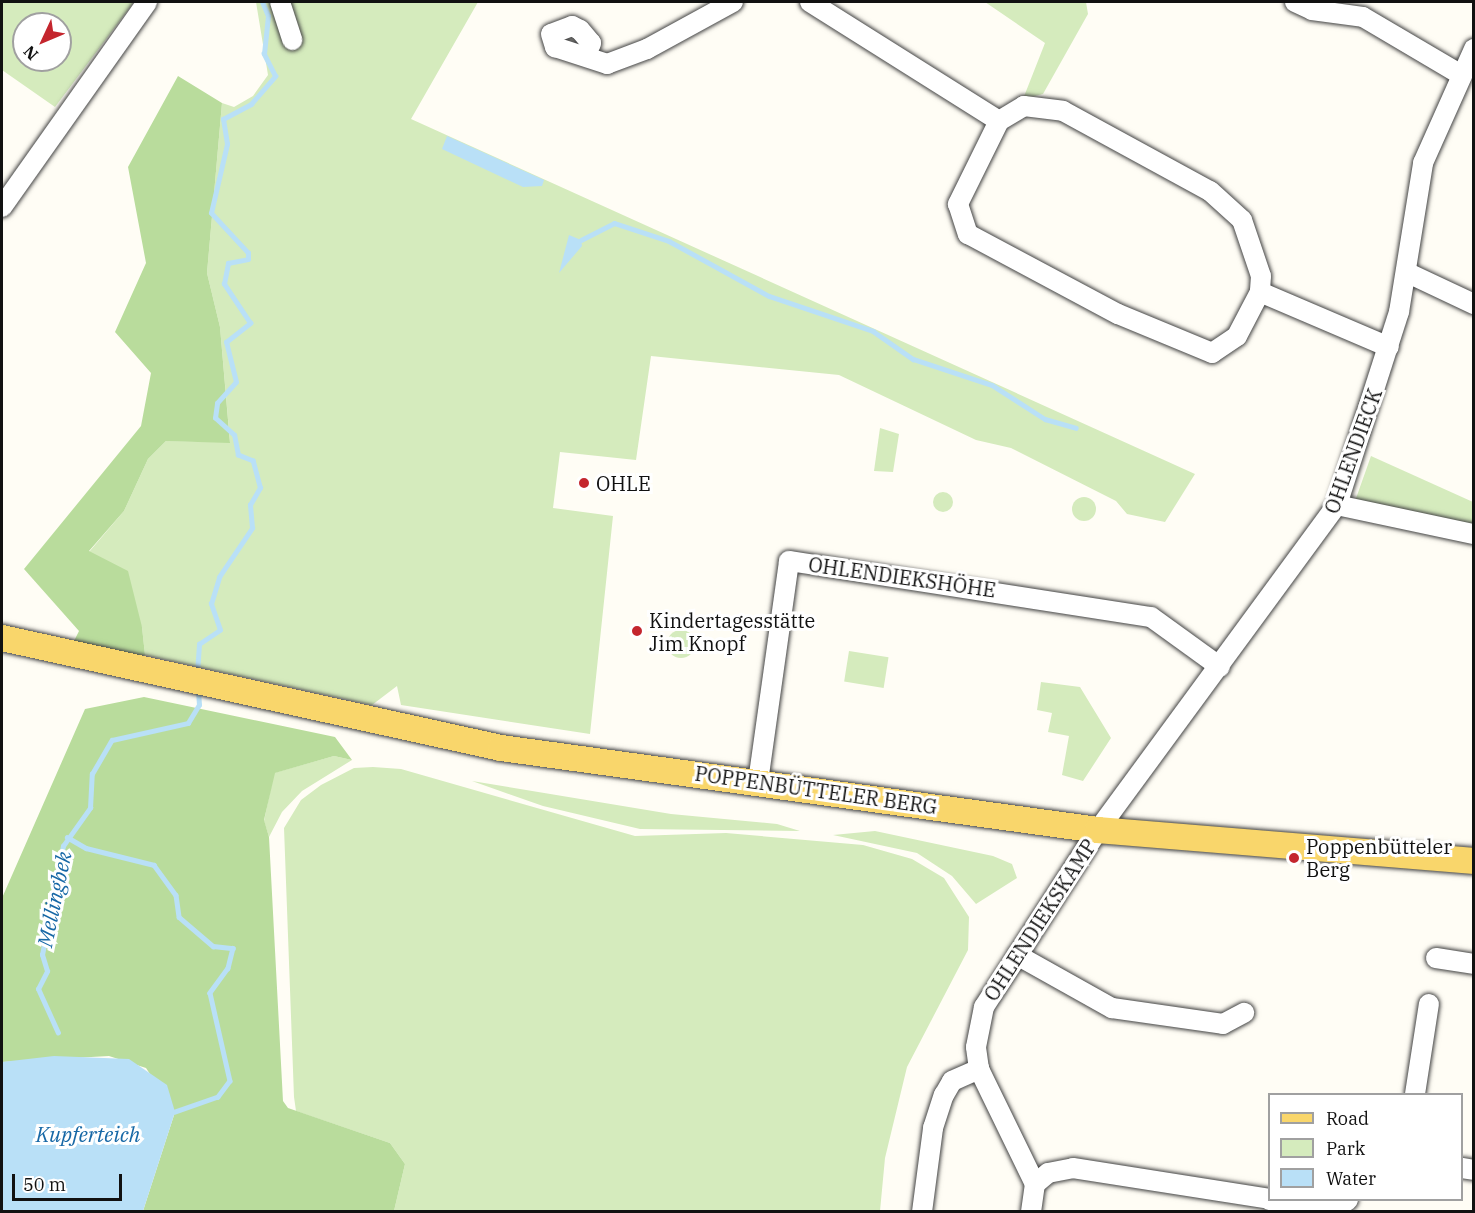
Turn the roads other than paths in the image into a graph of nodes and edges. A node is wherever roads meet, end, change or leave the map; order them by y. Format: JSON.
{"nodes":[{"id":1,"x":147,"y":2,"type":"edge"},
{"id":2,"x":280,"y":2,"type":"edge"},
{"id":3,"x":733,"y":2,"type":"edge"},
{"id":4,"x":810,"y":2,"type":"edge"},
{"id":5,"x":1295,"y":2,"type":"edge"},
{"id":6,"x":1334,"y":7,"type":"edge"},
{"id":7,"x":292,"y":40,"type":"dead end"},
{"id":8,"x":1473,"y":49,"type":"edge"},
{"id":9,"x":586,"y":55,"type":"dead end"},
{"id":10,"x":1458,"y":73,"type":"junction"},
{"id":11,"x":999,"y":121,"type":"junction"},
{"id":12,"x":2,"y":207,"type":"edge"},
{"id":13,"x":1408,"y":273,"type":"junction"},
{"id":14,"x":1260,"y":292,"type":"junction"},
{"id":15,"x":1473,"y":304,"type":"edge"},
{"id":16,"x":1389,"y":347,"type":"junction"},
{"id":17,"x":1337,"y":505,"type":"junction"},
{"id":18,"x":1473,"y":534,"type":"edge"},
{"id":19,"x":2,"y":638,"type":"edge"},
{"id":20,"x":1220,"y":667,"type":"junction"},
{"id":21,"x":758,"y":782,"type":"junction"},
{"id":22,"x":1098,"y":830,"type":"junction"},
{"id":23,"x":1473,"y":861,"type":"edge"},
{"id":24,"x":1017,"y":955,"type":"junction"},
{"id":25,"x":1436,"y":958,"type":"dead end"},
{"id":26,"x":1473,"y":964,"type":"edge"},
{"id":27,"x":1428,"y":1004,"type":"dead end"},
{"id":28,"x":1244,"y":1013,"type":"dead end"},
{"id":29,"x":979,"y":1069,"type":"junction"},
{"id":30,"x":1415,"y":1093,"type":"edge"},
{"id":31,"x":1035,"y":1184,"type":"junction"},
{"id":32,"x":1268,"y":1200,"type":"edge"},
{"id":33,"x":1280,"y":1201,"type":"edge"},
{"id":34,"x":1338,"y":1207,"type":"edge"},
{"id":35,"x":922,"y":1212,"type":"edge"},
{"id":36,"x":1031,"y":1212,"type":"edge"}],
"edges":[{"from":1,"to":12,"type":"street"},
{"from":2,"to":7,"type":"street"},
{"from":3,"to":9,"type":"street"},
{"from":4,"to":11,"type":"street"},
{"from":5,"to":6,"type":"street"},
{"from":6,"to":10,"type":"street"},
{"from":8,"to":10,"type":"street","name":"OHLENDIECK"},
{"from":10,"to":13,"type":"street","name":"OHLENDIECK"},
{"from":11,"to":14,"type":"street"},
{"from":11,"to":14,"type":"street"},
{"from":13,"to":15,"type":"street"},
{"from":13,"to":16,"type":"street","name":"OHLENDIECK"},
{"from":14,"to":16,"type":"street"},
{"from":16,"to":17,"type":"street","name":"OHLENDIECK"},
{"from":17,"to":18,"type":"street"},
{"from":17,"to":20,"type":"street","name":"OHLENDIECK"},
{"from":19,"to":21,"type":"main road","name":"POPPENBÜTTELER BERG"},
{"from":20,"to":21,"type":"street","name":"OHLENDIEKSHÖHE"},
{"from":20,"to":22,"type":"street","name":"OHLENDIECK"},
{"from":21,"to":22,"type":"main road","name":"POPPENBÜTTELER BERG"},
{"from":22,"to":23,"type":"main road","name":"POPPENBÜTTELER BERG"},
{"from":22,"to":24,"type":"street","name":"OHLENDIEKSKAMP"},
{"from":24,"to":28,"type":"street"},
{"from":24,"to":29,"type":"street","name":"OHLENDIEKSKAMP"},
{"from":25,"to":26,"type":"street"},
{"from":27,"to":30,"type":"street"},
{"from":29,"to":31,"type":"street","name":"OHLENDIEKSKAMP"},
{"from":29,"to":35,"type":"street"},
{"from":31,"to":32,"type":"street"},
{"from":31,"to":36,"type":"street"},
{"from":33,"to":34,"type":"street"}]}
